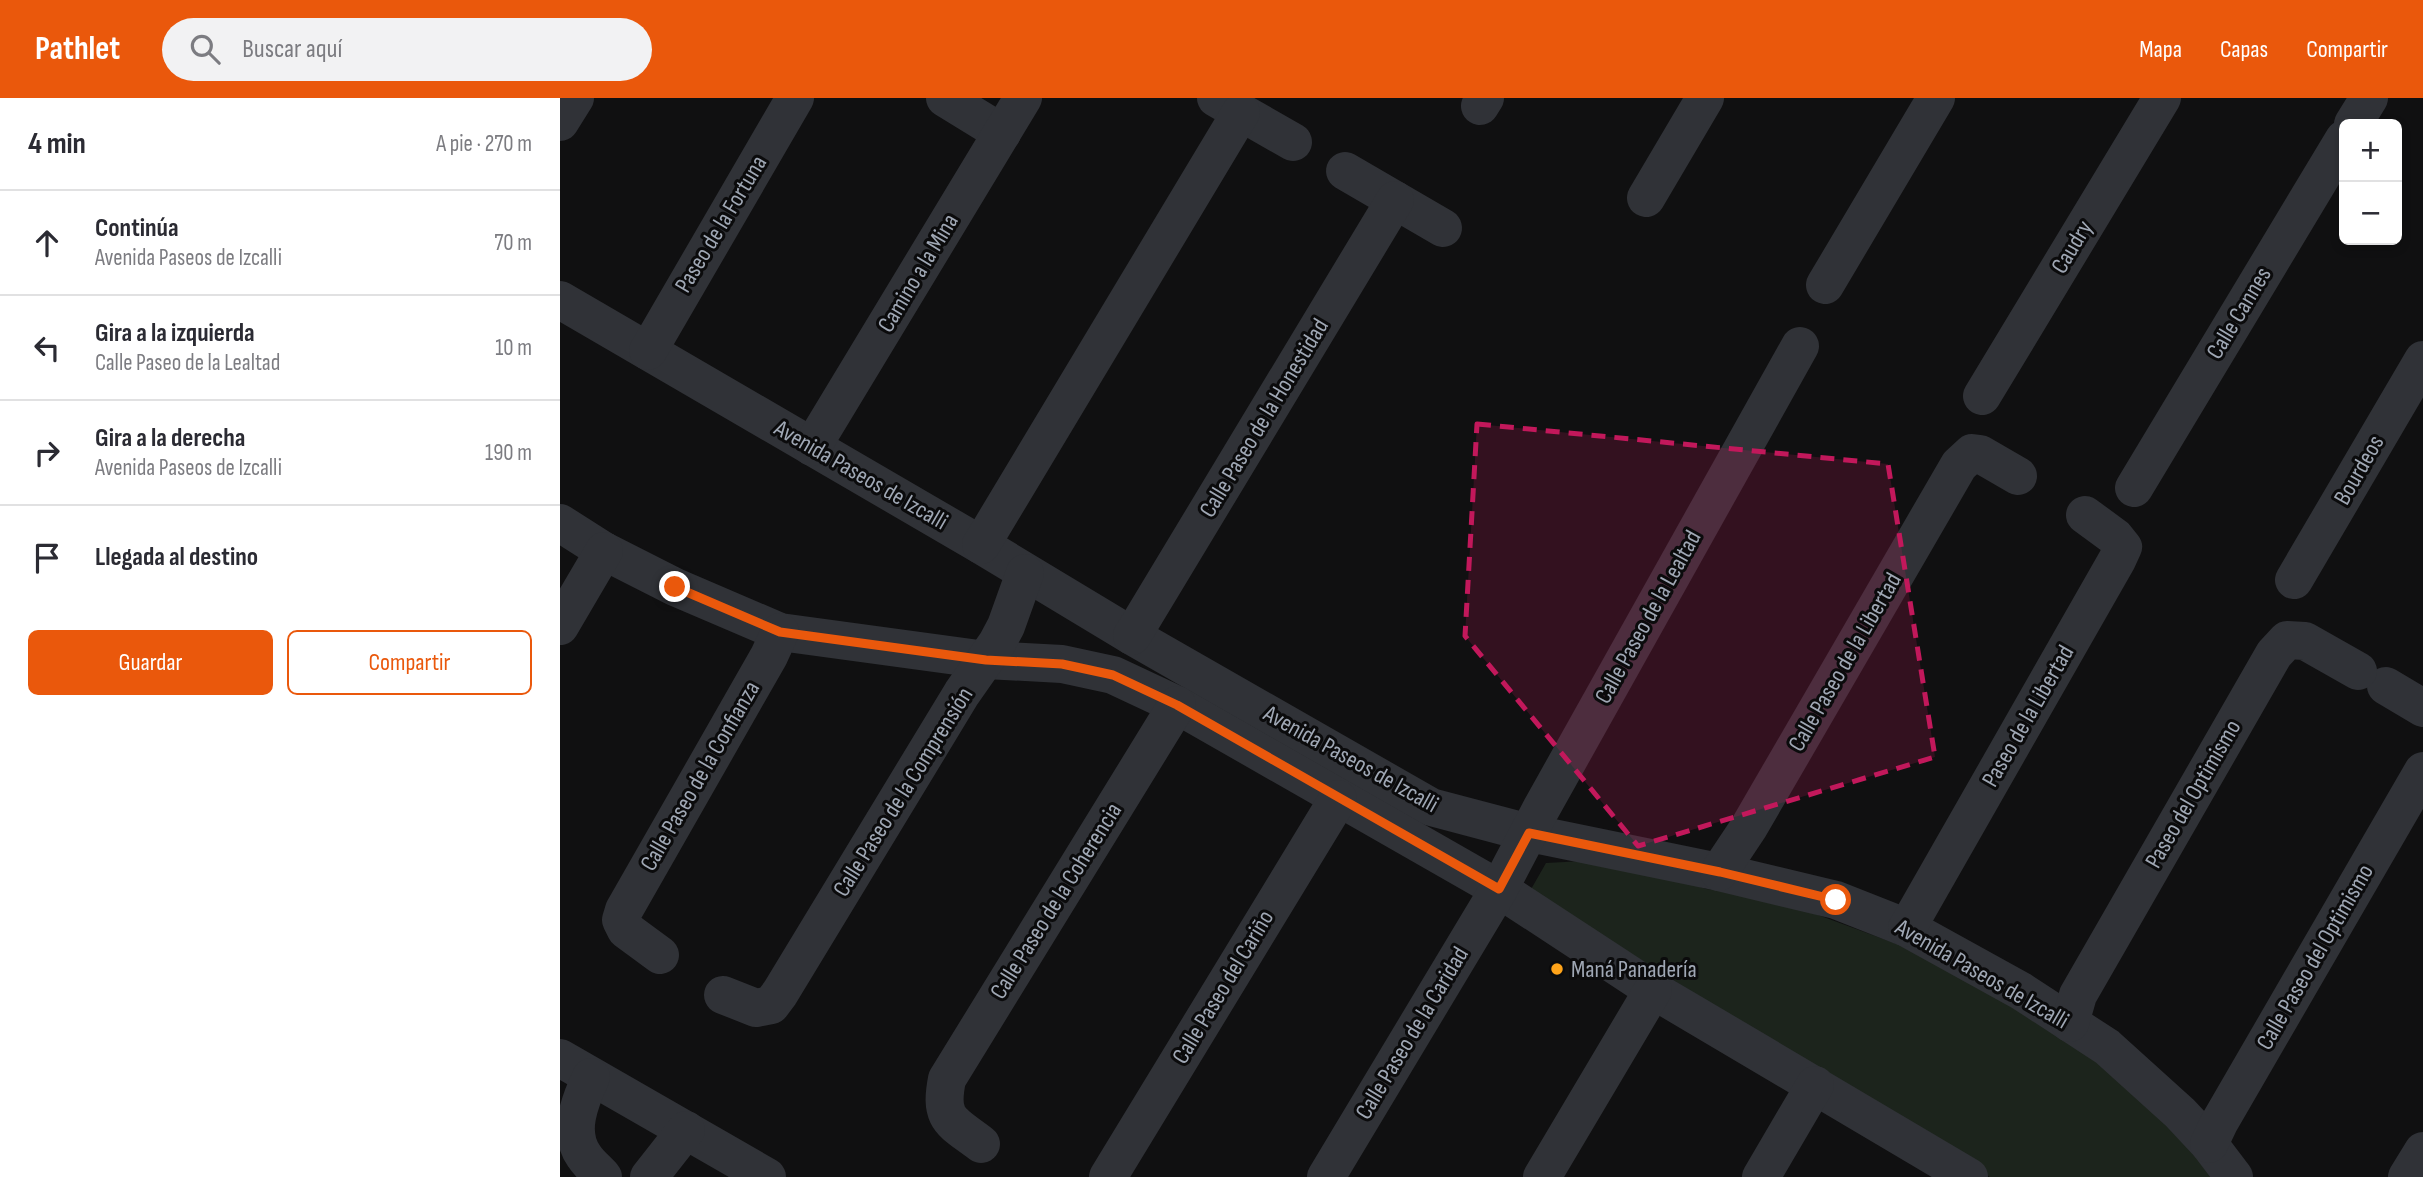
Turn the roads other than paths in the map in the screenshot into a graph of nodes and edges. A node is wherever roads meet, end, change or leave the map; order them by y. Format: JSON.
{"nodes":[{"id":1,"x":575,"y":98,"type":"edge"},
{"id":2,"x":795,"y":98,"type":"edge"},
{"id":3,"x":945,"y":98,"type":"edge"},
{"id":4,"x":1023,"y":98,"type":"edge"},
{"id":5,"x":1705,"y":98,"type":"edge"},
{"id":6,"x":1936,"y":98,"type":"edge"},
{"id":7,"x":2162,"y":98,"type":"edge"},
{"id":8,"x":2369,"y":98,"type":"edge"},
{"id":9,"x":1228,"y":105,"type":"edge"},
{"id":10,"x":2356,"y":119,"type":"edge"},
{"id":11,"x":560,"y":122,"type":"edge"},
{"id":12,"x":1002,"y":133,"type":"junction"},
{"id":13,"x":1293,"y":142,"type":"dead end"},
{"id":14,"x":2339,"y":147,"type":"edge"},
{"id":15,"x":1345,"y":171,"type":"dead end"},
{"id":16,"x":1646,"y":198,"type":"dead end"},
{"id":17,"x":1395,"y":200,"type":"junction"},
{"id":18,"x":1443,"y":228,"type":"dead end"},
{"id":19,"x":1825,"y":285,"type":"dead end"},
{"id":20,"x":560,"y":300,"type":"edge"},
{"id":21,"x":1800,"y":346,"type":"dead end"},
{"id":22,"x":648,"y":351,"type":"junction"},
{"id":23,"x":2423,"y":360,"type":"edge"},
{"id":24,"x":1982,"y":396,"type":"dead end"},
{"id":25,"x":812,"y":447,"type":"junction"},
{"id":26,"x":2018,"y":476,"type":"dead end"},
{"id":27,"x":2134,"y":488,"type":"dead end"},
{"id":28,"x":2085,"y":516,"type":"dead end"},
{"id":29,"x":560,"y":523,"type":"edge"},
{"id":30,"x":981,"y":545,"type":"junction"},
{"id":31,"x":604,"y":551,"type":"junction"},
{"id":32,"x":1025,"y":573,"type":"junction"},
{"id":33,"x":2294,"y":580,"type":"dead end"},
{"id":34,"x":560,"y":626,"type":"edge"},
{"id":35,"x":780,"y":632,"type":"junction"},
{"id":36,"x":1132,"y":636,"type":"junction"},
{"id":37,"x":986,"y":660,"type":"junction"},
{"id":38,"x":1177,"y":705,"type":"junction"},
{"id":39,"x":2423,"y":708,"type":"edge"},
{"id":40,"x":2423,"y":771,"type":"edge"},
{"id":41,"x":1338,"y":799,"type":"junction"},
{"id":42,"x":1529,"y":833,"type":"junction"},
{"id":43,"x":1720,"y":872,"type":"junction"},
{"id":44,"x":1499,"y":889,"type":"junction"},
{"id":45,"x":1907,"y":928,"type":"junction"},
{"id":46,"x":660,"y":954,"type":"dead end"},
{"id":47,"x":1653,"y":990,"type":"junction"},
{"id":48,"x":723,"y":995,"type":"dead end"},
{"id":49,"x":2070,"y":1023,"type":"junction"},
{"id":50,"x":575,"y":1067,"type":"edge"},
{"id":51,"x":1815,"y":1085,"type":"junction"},
{"id":52,"x":686,"y":1130,"type":"junction"},
{"id":53,"x":981,"y":1144,"type":"dead end"},
{"id":54,"x":2209,"y":1144,"type":"junction"},
{"id":55,"x":2423,"y":1151,"type":"edge"},
{"id":56,"x":603,"y":1177,"type":"edge"},
{"id":57,"x":649,"y":1177,"type":"edge"},
{"id":58,"x":767,"y":1177,"type":"edge"},
{"id":59,"x":1108,"y":1177,"type":"edge"},
{"id":60,"x":1326,"y":1177,"type":"edge"},
{"id":61,"x":1542,"y":1177,"type":"edge"},
{"id":62,"x":1761,"y":1177,"type":"edge"},
{"id":63,"x":1969,"y":1177,"type":"edge"},
{"id":64,"x":2234,"y":1177,"type":"edge"},
{"id":65,"x":2407,"y":1177,"type":"edge"}],
"edges":[{"from":1,"to":11,"type":"street"},
{"from":2,"to":22,"type":"street","name":"Paseo de la Fortuna"},
{"from":3,"to":12,"type":"street"},
{"from":4,"to":12,"type":"street","name":"Camino a la Mina"},
{"from":5,"to":16,"type":"street"},
{"from":6,"to":19,"type":"street"},
{"from":7,"to":24,"type":"street","name":"Caudry"},
{"from":8,"to":10,"type":"street"},
{"from":9,"to":13,"type":"street"},
{"from":9,"to":30,"type":"street"},
{"from":12,"to":25,"type":"street","name":"Camino a la Mina"},
{"from":14,"to":27,"type":"street","name":"Calle Cannes"},
{"from":15,"to":17,"type":"street"},
{"from":17,"to":18,"type":"street"},
{"from":17,"to":36,"type":"street","name":"Calle Paseo de la Honestidad"},
{"from":20,"to":22,"type":"street","name":"Avenida Paseos de Izcalli"},
{"from":21,"to":42,"type":"street","name":"Calle Paseo de la Lealtad"},
{"from":22,"to":25,"type":"street","name":"Avenida Paseos de Izcalli"},
{"from":23,"to":33,"type":"street","name":"Bourdeos"},
{"from":25,"to":30,"type":"street","name":"Avenida Paseos de Izcalli"},
{"from":26,"to":43,"type":"street","name":"Calle Paseo de la Libertad"},
{"from":28,"to":45,"type":"street","name":"Paseo de la Libertad"},
{"from":29,"to":31,"type":"street","name":"Avenida Paseos de Izcalli"},
{"from":30,"to":32,"type":"street","name":"Avenida Paseos de Izcalli"},
{"from":31,"to":34,"type":"street"},
{"from":31,"to":35,"type":"street","name":"Avenida Paseos de Izcalli"},
{"from":32,"to":36,"type":"street","name":"Avenida Paseos de Izcalli"},
{"from":32,"to":37,"type":"street","name":"Calle Paseo de la Comprensión"},
{"from":35,"to":37,"type":"street","name":"Avenida Paseos de Izcalli"},
{"from":35,"to":46,"type":"street","name":"Calle Paseo de la Confianza"},
{"from":36,"to":42,"type":"street","name":"Avenida Paseos de Izcalli"},
{"from":37,"to":38,"type":"street","name":"Avenida Paseos de Izcalli"},
{"from":37,"to":48,"type":"street","name":"Calle Paseo de la Comprensión"},
{"from":38,"to":41,"type":"street","name":"Avenida Paseos de Izcalli"},
{"from":38,"to":53,"type":"street","name":"Calle Paseo de la Coherencia"},
{"from":39,"to":49,"type":"street","name":"Paseo del Optimismo"},
{"from":40,"to":54,"type":"street","name":"Calle Paseo del Optimismo"},
{"from":41,"to":44,"type":"street","name":"Avenida Paseos de Izcalli"},
{"from":41,"to":59,"type":"street","name":"Calle Paseo del Cariño"},
{"from":42,"to":43,"type":"street","name":"Avenida Paseos de Izcalli"},
{"from":42,"to":44,"type":"street","name":"Calle Paseo de la Lealtad"},
{"from":43,"to":45,"type":"street","name":"Avenida Paseos de Izcalli"},
{"from":44,"to":47,"type":"street","name":"Avenida Paseos de Izcalli"},
{"from":44,"to":60,"type":"street","name":"Calle Paseo de la Caridad"},
{"from":45,"to":49,"type":"street","name":"Avenida Paseos de Izcalli"},
{"from":47,"to":51,"type":"street","name":"Avenida Paseos de Izcalli"},
{"from":47,"to":61,"type":"street"},
{"from":49,"to":54,"type":"street","name":"Avenida Paseos de Izcalli"},
{"from":50,"to":52,"type":"street"},
{"from":50,"to":56,"type":"street"},
{"from":51,"to":62,"type":"street"},
{"from":51,"to":63,"type":"street","name":"Avenida Paseos de Izcalli"},
{"from":52,"to":57,"type":"street"},
{"from":52,"to":58,"type":"street"},
{"from":54,"to":64,"type":"street","name":"Avenida Paseos de Izcalli"},
{"from":55,"to":65,"type":"street"}]}
